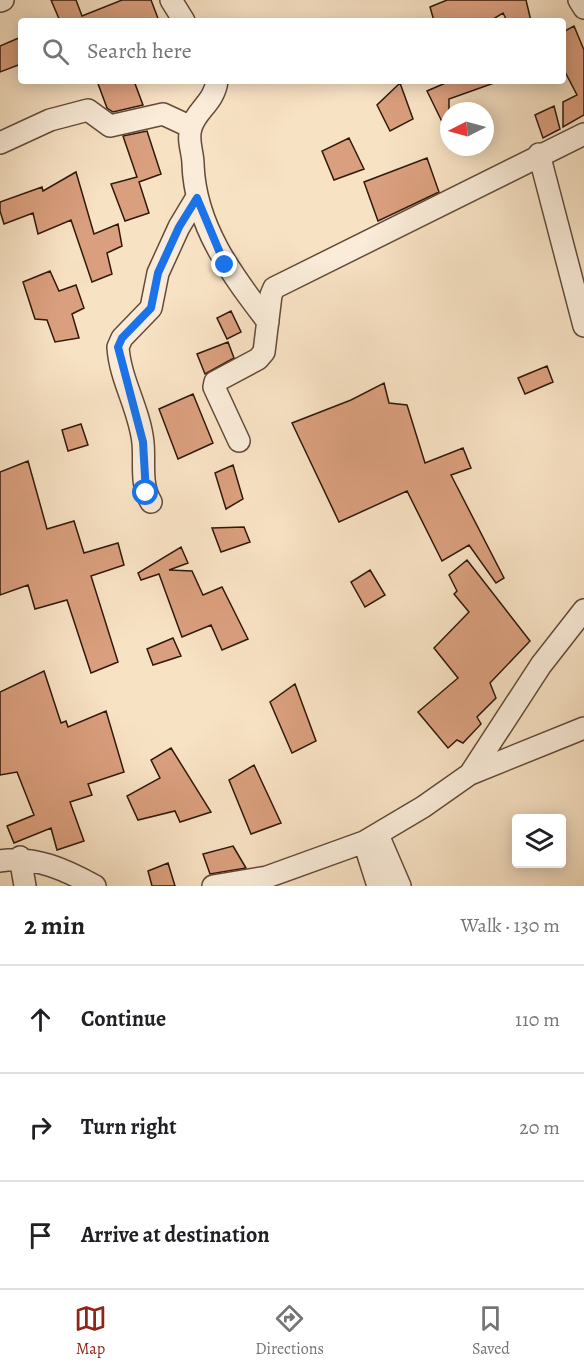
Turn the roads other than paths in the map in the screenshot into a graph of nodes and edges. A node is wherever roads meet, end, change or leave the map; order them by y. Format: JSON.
{"nodes":[{"id":1,"x":171,"y":0,"type":"edge"},
{"id":2,"x":579,"y":0,"type":"edge"},
{"id":3,"x":584,"y":8,"type":"edge"},
{"id":4,"x":182,"y":18,"type":"edge"},
{"id":5,"x":217,"y":84,"type":"edge"},
{"id":6,"x":191,"y":127,"type":"junction"},
{"id":7,"x":584,"y":134,"type":"edge"},
{"id":8,"x":0,"y":142,"type":"edge"},
{"id":9,"x":539,"y":154,"type":"junction"},
{"id":10,"x":197,"y":198,"type":"junction"},
{"id":11,"x":268,"y":322,"type":"junction"},
{"id":12,"x":584,"y":326,"type":"edge"},
{"id":13,"x":240,"y":441,"type":"dead end"},
{"id":14,"x":151,"y":502,"type":"dead end"},
{"id":15,"x":584,"y":610,"type":"edge"},
{"id":16,"x":584,"y":728,"type":"edge"},
{"id":17,"x":470,"y":774,"type":"junction"},
{"id":18,"x":371,"y":839,"type":"junction"},
{"id":19,"x":10,"y":859,"type":"edge"},
{"id":20,"x":25,"y":886,"type":"edge"},
{"id":21,"x":95,"y":886,"type":"edge"},
{"id":22,"x":213,"y":886,"type":"edge"},
{"id":23,"x":378,"y":886,"type":"edge"},
{"id":24,"x":400,"y":886,"type":"edge"}],
"edges":[{"from":1,"to":4,"type":"street"},
{"from":2,"to":3,"type":"street"},
{"from":5,"to":6,"type":"street"},
{"from":6,"to":8,"type":"street"},
{"from":6,"to":10,"type":"street"},
{"from":7,"to":9,"type":"street"},
{"from":9,"to":11,"type":"street"},
{"from":9,"to":12,"type":"street"},
{"from":10,"to":11,"type":"street"},
{"from":10,"to":14,"type":"street"},
{"from":11,"to":13,"type":"street"},
{"from":15,"to":17,"type":"street"},
{"from":16,"to":17,"type":"street"},
{"from":17,"to":18,"type":"street"},
{"from":18,"to":22,"type":"street"},
{"from":18,"to":23,"type":"street"},
{"from":18,"to":24,"type":"street"},
{"from":19,"to":20,"type":"street"},
{"from":19,"to":21,"type":"street"}]}
